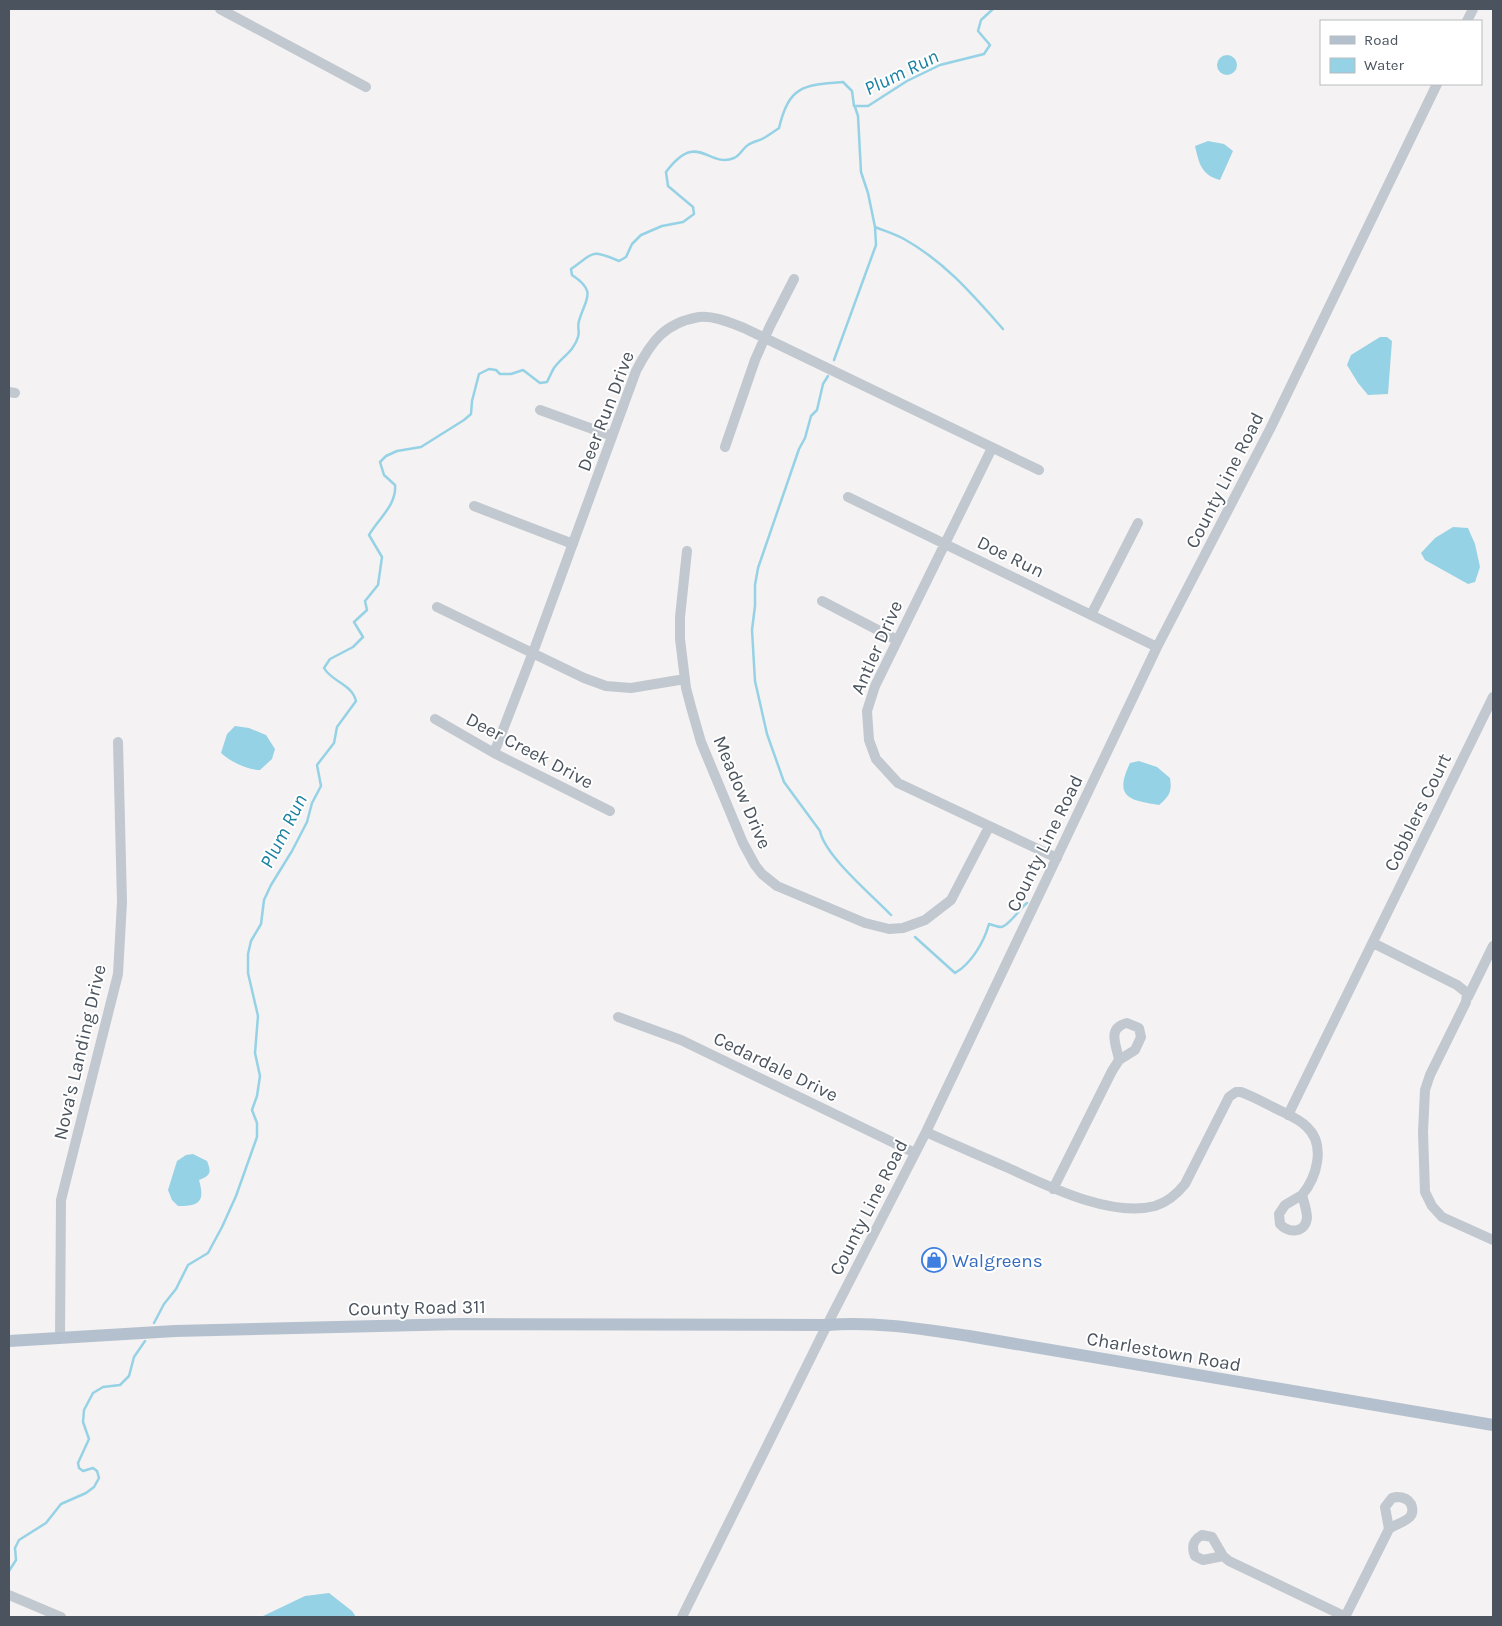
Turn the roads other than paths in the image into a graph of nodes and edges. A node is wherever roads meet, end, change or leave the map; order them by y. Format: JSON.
{"nodes":[{"id":1,"x":220,"y":9,"type":"edge"},
{"id":2,"x":1437,"y":85,"type":"edge"},
{"id":3,"x":366,"y":86,"type":"dead end"},
{"id":4,"x":794,"y":279,"type":"dead end"},
{"id":5,"x":765,"y":337,"type":"junction"},
{"id":6,"x":540,"y":410,"type":"dead end"},
{"id":7,"x":612,"y":436,"type":"junction"},
{"id":8,"x":725,"y":447,"type":"dead end"},
{"id":9,"x":992,"y":448,"type":"junction"},
{"id":10,"x":1039,"y":470,"type":"dead end"},
{"id":11,"x":848,"y":497,"type":"dead end"},
{"id":12,"x":474,"y":506,"type":"dead end"},
{"id":13,"x":1138,"y":523,"type":"dead end"},
{"id":14,"x":573,"y":544,"type":"junction"},
{"id":15,"x":944,"y":544,"type":"junction"},
{"id":16,"x":687,"y":551,"type":"dead end"},
{"id":17,"x":822,"y":601,"type":"dead end"},
{"id":18,"x":437,"y":607,"type":"dead end"},
{"id":19,"x":1091,"y":615,"type":"junction"},
{"id":20,"x":897,"y":640,"type":"junction"},
{"id":21,"x":1157,"y":647,"type":"junction"},
{"id":22,"x":533,"y":652,"type":"junction"},
{"id":23,"x":685,"y":679,"type":"junction"},
{"id":24,"x":1493,"y":697,"type":"edge"},
{"id":25,"x":435,"y":719,"type":"dead end"},
{"id":26,"x":118,"y":742,"type":"dead end"},
{"id":27,"x":494,"y":753,"type":"junction"},
{"id":28,"x":610,"y":812,"type":"dead end"},
{"id":29,"x":989,"y":827,"type":"junction"},
{"id":30,"x":1057,"y":858,"type":"junction"},
{"id":31,"x":1373,"y":943,"type":"junction"},
{"id":32,"x":1493,"y":946,"type":"edge"},
{"id":33,"x":1468,"y":998,"type":"junction"},
{"id":34,"x":618,"y":1017,"type":"dead end"},
{"id":35,"x":1119,"y":1060,"type":"dead end"},
{"id":36,"x":1288,"y":1115,"type":"junction"},
{"id":37,"x":926,"y":1132,"type":"junction"},
{"id":38,"x":915,"y":1153,"type":"junction"},
{"id":39,"x":1053,"y":1189,"type":"junction"},
{"id":40,"x":1302,"y":1195,"type":"dead end"},
{"id":41,"x":1493,"y":1240,"type":"edge"},
{"id":42,"x":827,"y":1325,"type":"junction"},
{"id":43,"x":60,"y":1338,"type":"junction"},
{"id":44,"x":9,"y":1340,"type":"edge"},
{"id":45,"x":1493,"y":1425,"type":"edge"},
{"id":46,"x":1389,"y":1529,"type":"dead end"},
{"id":47,"x":1223,"y":1556,"type":"dead end"},
{"id":48,"x":9,"y":1595,"type":"edge"},
{"id":49,"x":61,"y":1617,"type":"edge"},
{"id":50,"x":682,"y":1617,"type":"edge"},
{"id":51,"x":1346,"y":1617,"type":"edge"}],
"edges":[{"from":1,"to":3,"type":"street"},
{"from":2,"to":21,"type":"street","name":"County Line Road"},
{"from":4,"to":5,"type":"street"},
{"from":5,"to":7,"type":"street","name":"Deer Run Drive"},
{"from":5,"to":8,"type":"street"},
{"from":5,"to":9,"type":"street","name":"Deer Run Drive"},
{"from":6,"to":7,"type":"street"},
{"from":7,"to":14,"type":"street","name":"Deer Run Drive"},
{"from":9,"to":10,"type":"street","name":"Deer Run Drive"},
{"from":9,"to":15,"type":"street","name":"Antler Drive"},
{"from":11,"to":15,"type":"street","name":"Doe Run"},
{"from":12,"to":14,"type":"street"},
{"from":13,"to":19,"type":"street"},
{"from":14,"to":22,"type":"street","name":"Deer Run Drive"},
{"from":15,"to":19,"type":"street","name":"Doe Run"},
{"from":15,"to":20,"type":"street","name":"Antler Drive"},
{"from":16,"to":23,"type":"street","name":"Meadow Drive"},
{"from":17,"to":20,"type":"street"},
{"from":18,"to":22,"type":"street"},
{"from":19,"to":21,"type":"street","name":"Doe Run"},
{"from":20,"to":29,"type":"street","name":"Antler Drive"},
{"from":21,"to":30,"type":"street","name":"County Line Road"},
{"from":22,"to":23,"type":"street"},
{"from":22,"to":27,"type":"street","name":"Deer Run Drive"},
{"from":23,"to":29,"type":"street","name":"Meadow Drive"},
{"from":24,"to":31,"type":"street","name":"Cobblers Court"},
{"from":25,"to":27,"type":"street","name":"Deer Creek Drive"},
{"from":26,"to":43,"type":"street","name":"Nova's Landing Drive"},
{"from":27,"to":28,"type":"street","name":"Deer Creek Drive"},
{"from":29,"to":30,"type":"street","name":"Antler Drive"},
{"from":30,"to":37,"type":"street","name":"County Line Road"},
{"from":31,"to":33,"type":"street"},
{"from":31,"to":36,"type":"street","name":"Cobblers Court"},
{"from":32,"to":33,"type":"street"},
{"from":33,"to":41,"type":"street"},
{"from":34,"to":38,"type":"street","name":"Cedardale Drive"},
{"from":35,"to":39,"type":"street"},
{"from":36,"to":39,"type":"street"},
{"from":36,"to":40,"type":"street"},
{"from":37,"to":38,"type":"street","name":"County Line Road"},
{"from":37,"to":39,"type":"street"},
{"from":38,"to":42,"type":"street","name":"County Line Road"},
{"from":42,"to":43,"type":"main road","name":"County Road 311"},
{"from":42,"to":45,"type":"main road","name":"Charlestown Road"},
{"from":42,"to":50,"type":"street","name":"County Line Road"},
{"from":43,"to":44,"type":"main road","name":"County Road 311"},
{"from":46,"to":51,"type":"street"},
{"from":47,"to":51,"type":"street"},
{"from":48,"to":49,"type":"street"}]}
